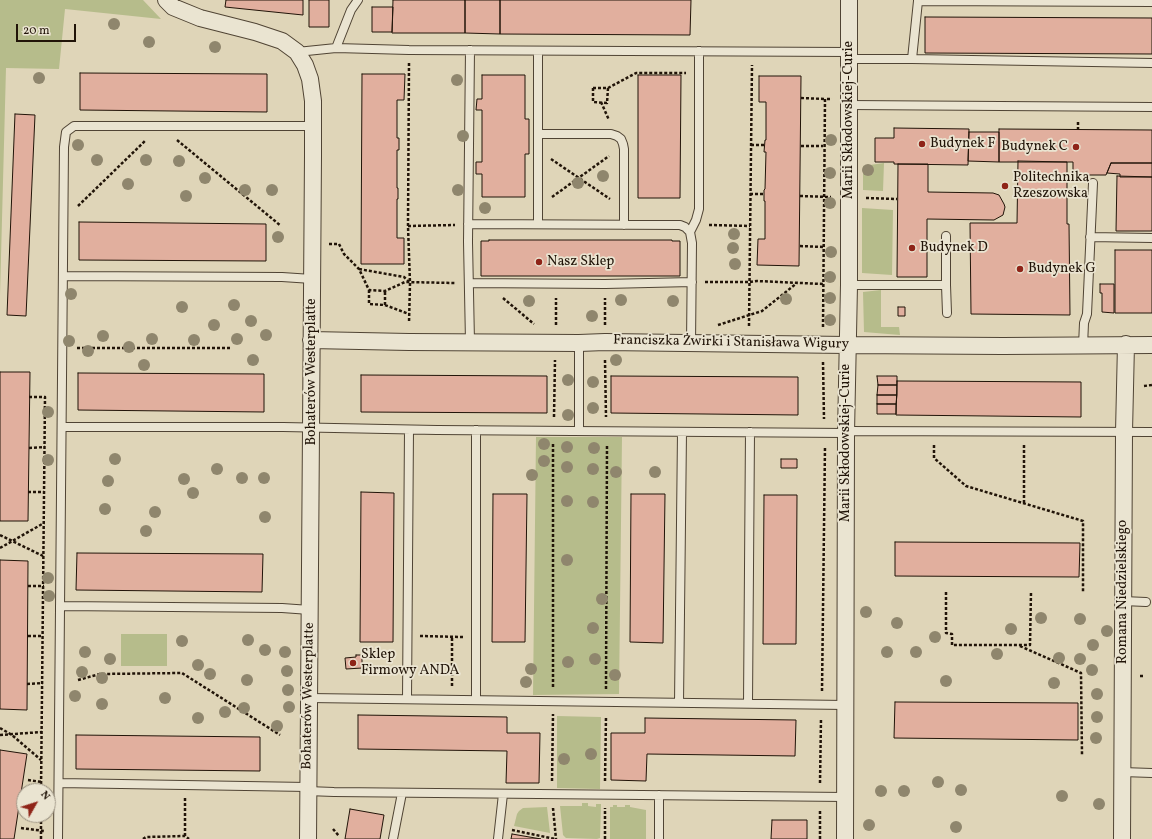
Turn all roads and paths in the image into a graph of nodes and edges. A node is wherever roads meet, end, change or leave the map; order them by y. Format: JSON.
{"nodes":[{"id":1,"x":166,"y":0,"type":"edge"},
{"id":2,"x":358,"y":0,"type":"edge"},
{"id":3,"x":849,"y":0,"type":"edge"},
{"id":4,"x":1152,"y":2,"type":"edge"},
{"id":5,"x":336,"y":48,"type":"junction"},
{"id":6,"x":409,"y":50,"type":"junction"},
{"id":7,"x":470,"y":50,"type":"junction"},
{"id":8,"x":538,"y":51,"type":"junction"},
{"id":9,"x":699,"y":51,"type":"junction"},
{"id":10,"x":752,"y":51,"type":"junction"},
{"id":11,"x":297,"y":52,"type":"junction"},
{"id":12,"x":850,"y":55,"type":"junction"},
{"id":13,"x":912,"y":58,"type":"junction"},
{"id":14,"x":1152,"y":63,"type":"edge"},
{"id":15,"x":699,"y":73,"type":"junction"},
{"id":16,"x":608,"y":88,"type":"junction"},
{"id":17,"x":801,"y":98,"type":"dead end"},
{"id":18,"x":825,"y":99,"type":"junction"},
{"id":19,"x":849,"y":102,"type":"junction"},
{"id":20,"x":1152,"y":107,"type":"edge"},
{"id":21,"x":1078,"y":121,"type":"dead end"},
{"id":22,"x":161,"y":126,"type":"junction"},
{"id":23,"x":313,"y":126,"type":"junction"},
{"id":24,"x":1078,"y":130,"type":"dead end"},
{"id":25,"x":538,"y":134,"type":"junction"},
{"id":26,"x":624,"y":145,"type":"junction"},
{"id":27,"x":751,"y":145,"type":"junction"},
{"id":28,"x":764,"y":145,"type":"dead end"},
{"id":29,"x":801,"y":146,"type":"dead end"},
{"id":30,"x":823,"y":146,"type":"junction"},
{"id":31,"x":538,"y":150,"type":"junction"},
{"id":32,"x":578,"y":178,"type":"junction"},
{"id":33,"x":1093,"y":183,"type":"dead end"},
{"id":34,"x":750,"y":194,"type":"junction"},
{"id":35,"x":764,"y":194,"type":"dead end"},
{"id":36,"x":800,"y":196,"type":"dead end"},
{"id":37,"x":823,"y":197,"type":"junction"},
{"id":38,"x":848,"y":197,"type":"junction"},
{"id":39,"x":897,"y":199,"type":"dead end"},
{"id":40,"x":538,"y":207,"type":"junction"},
{"id":41,"x":624,"y":209,"type":"junction"},
{"id":42,"x":63,"y":219,"type":"junction"},
{"id":43,"x":468,"y":224,"type":"junction"},
{"id":44,"x":538,"y":224,"type":"junction"},
{"id":45,"x":624,"y":224,"type":"junction"},
{"id":46,"x":281,"y":226,"type":"dead end"},
{"id":47,"x":408,"y":226,"type":"junction"},
{"id":48,"x":750,"y":226,"type":"junction"},
{"id":49,"x":692,"y":228,"type":"junction"},
{"id":50,"x":946,"y":236,"type":"dead end"},
{"id":51,"x":1090,"y":237,"type":"junction"},
{"id":52,"x":1152,"y":238,"type":"edge"},
{"id":53,"x":312,"y":244,"type":"junction"},
{"id":54,"x":800,"y":246,"type":"dead end"},
{"id":55,"x":823,"y":247,"type":"junction"},
{"id":56,"x":358,"y":269,"type":"junction"},
{"id":57,"x":63,"y":276,"type":"junction"},
{"id":58,"x":312,"y":279,"type":"junction"},
{"id":59,"x":692,"y":282,"type":"junction"},
{"id":60,"x":750,"y":282,"type":"junction"},
{"id":61,"x":410,"y":283,"type":"junction"},
{"id":62,"x":469,"y":283,"type":"junction"},
{"id":63,"x":556,"y":283,"type":"junction"},
{"id":64,"x":798,"y":283,"type":"junction"},
{"id":65,"x":487,"y":284,"type":"junction"},
{"id":66,"x":605,"y":284,"type":"junction"},
{"id":67,"x":823,"y":284,"type":"junction"},
{"id":68,"x":849,"y":285,"type":"junction"},
{"id":69,"x":946,"y":285,"type":"junction"},
{"id":70,"x":369,"y":290,"type":"junction"},
{"id":71,"x":385,"y":291,"type":"junction"},
{"id":72,"x":385,"y":305,"type":"junction"},
{"id":73,"x":947,"y":313,"type":"dead end"},
{"id":74,"x":750,"y":314,"type":"junction"},
{"id":75,"x":691,"y":338,"type":"junction"},
{"id":76,"x":311,"y":340,"type":"junction"},
{"id":77,"x":470,"y":342,"type":"junction"},
{"id":78,"x":605,"y":342,"type":"junction"},
{"id":79,"x":556,"y":343,"type":"junction"},
{"id":80,"x":579,"y":343,"type":"junction"},
{"id":81,"x":748,"y":344,"type":"junction"},
{"id":82,"x":823,"y":344,"type":"junction"},
{"id":83,"x":1126,"y":344,"type":"junction"},
{"id":84,"x":1152,"y":344,"type":"edge"},
{"id":85,"x":847,"y":345,"type":"junction"},
{"id":86,"x":1083,"y":346,"type":"junction"},
{"id":87,"x":62,"y":348,"type":"junction"},
{"id":88,"x":232,"y":348,"type":"dead end"},
{"id":89,"x":1152,"y":385,"type":"edge"},
{"id":90,"x":1147,"y":386,"type":"dead end"},
{"id":91,"x":29,"y":397,"type":"dead end"},
{"id":92,"x":62,"y":427,"type":"junction"},
{"id":93,"x":312,"y":428,"type":"junction"},
{"id":94,"x":409,"y":430,"type":"junction"},
{"id":95,"x":476,"y":430,"type":"junction"},
{"id":96,"x":554,"y":431,"type":"junction"},
{"id":97,"x":579,"y":431,"type":"junction"},
{"id":98,"x":935,"y":431,"type":"junction"},
{"id":99,"x":607,"y":432,"type":"junction"},
{"id":100,"x":682,"y":432,"type":"junction"},
{"id":101,"x":750,"y":432,"type":"junction"},
{"id":102,"x":846,"y":432,"type":"junction"},
{"id":103,"x":1025,"y":432,"type":"junction"},
{"id":104,"x":1124,"y":432,"type":"junction"},
{"id":105,"x":1152,"y":432,"type":"edge"},
{"id":106,"x":825,"y":433,"type":"junction"},
{"id":107,"x":45,"y":447,"type":"junction"},
{"id":108,"x":29,"y":448,"type":"dead end"},
{"id":109,"x":28,"y":492,"type":"dead end"},
{"id":110,"x":44,"y":492,"type":"junction"},
{"id":111,"x":1024,"y":503,"type":"junction"},
{"id":112,"x":44,"y":523,"type":"junction"},
{"id":113,"x":0,"y":535,"type":"edge"},
{"id":114,"x":12,"y":541,"type":"junction"},
{"id":115,"x":0,"y":548,"type":"edge"},
{"id":116,"x":44,"y":556,"type":"junction"},
{"id":117,"x":28,"y":586,"type":"dead end"},
{"id":118,"x":43,"y":586,"type":"junction"},
{"id":119,"x":60,"y":586,"type":"junction"},
{"id":120,"x":946,"y":592,"type":"dead end"},
{"id":121,"x":1031,"y":592,"type":"dead end"},
{"id":122,"x":1083,"y":593,"type":"dead end"},
{"id":123,"x":1123,"y":601,"type":"junction"},
{"id":124,"x":1146,"y":602,"type":"dead end"},
{"id":125,"x":60,"y":606,"type":"junction"},
{"id":126,"x":310,"y":610,"type":"junction"},
{"id":127,"x":408,"y":636,"type":"junction"},
{"id":128,"x":452,"y":636,"type":"junction"},
{"id":129,"x":476,"y":637,"type":"junction"},
{"id":130,"x":1019,"y":645,"type":"junction"},
{"id":131,"x":78,"y":680,"type":"dead end"},
{"id":132,"x":309,"y":698,"type":"junction"},
{"id":133,"x":407,"y":699,"type":"junction"},
{"id":134,"x":452,"y":700,"type":"junction"},
{"id":135,"x":476,"y":700,"type":"junction"},
{"id":136,"x":553,"y":701,"type":"junction"},
{"id":137,"x":606,"y":701,"type":"junction"},
{"id":138,"x":679,"y":703,"type":"junction"},
{"id":139,"x":748,"y":704,"type":"junction"},
{"id":140,"x":822,"y":705,"type":"junction"},
{"id":141,"x":846,"y":705,"type":"junction"},
{"id":142,"x":0,"y":728,"type":"edge"},
{"id":143,"x":42,"y":732,"type":"junction"},
{"id":144,"x":0,"y":735,"type":"edge"},
{"id":145,"x":12,"y":735,"type":"junction"},
{"id":146,"x":280,"y":735,"type":"dead end"},
{"id":147,"x":1082,"y":755,"type":"dead end"},
{"id":148,"x":41,"y":760,"type":"junction"},
{"id":149,"x":1122,"y":772,"type":"junction"},
{"id":150,"x":1152,"y":773,"type":"edge"},
{"id":151,"x":41,"y":783,"type":"edge"},
{"id":152,"x":59,"y":783,"type":"junction"},
{"id":153,"x":186,"y":785,"type":"junction"},
{"id":154,"x":308,"y":789,"type":"junction"},
{"id":155,"x":402,"y":793,"type":"junction"},
{"id":156,"x":503,"y":794,"type":"junction"},
{"id":157,"x":552,"y":794,"type":"junction"},
{"id":158,"x":605,"y":794,"type":"junction"},
{"id":159,"x":659,"y":795,"type":"junction"},
{"id":160,"x":820,"y":796,"type":"junction"},
{"id":161,"x":846,"y":797,"type":"junction"},
{"id":162,"x":41,"y":823,"type":"edge"},
{"id":163,"x":500,"y":827,"type":"junction"},
{"id":164,"x":22,"y":828,"type":"dead end"},
{"id":165,"x":333,"y":829,"type":"dead end"},
{"id":166,"x":41,"y":831,"type":"junction"},
{"id":167,"x":58,"y":835,"type":"edge"},
{"id":168,"x":185,"y":836,"type":"junction"},
{"id":169,"x":339,"y":836,"type":"dead end"},
{"id":170,"x":145,"y":838,"type":"edge"},
{"id":171,"x":41,"y":839,"type":"edge"},
{"id":172,"x":188,"y":839,"type":"edge"},
{"id":173,"x":308,"y":839,"type":"edge"},
{"id":174,"x":393,"y":839,"type":"edge"},
{"id":175,"x":498,"y":839,"type":"edge"},
{"id":176,"x":555,"y":839,"type":"edge"},
{"id":177,"x":605,"y":839,"type":"edge"},
{"id":178,"x":659,"y":839,"type":"edge"},
{"id":179,"x":820,"y":839,"type":"edge"},
{"id":180,"x":845,"y":839,"type":"edge"},
{"id":181,"x":1122,"y":839,"type":"edge"}],
"edges":[{"from":1,"to":11,"type":"street","name":"Bohaterów Westerplatte"},
{"from":2,"to":5,"type":"lane"},
{"from":3,"to":12,"type":"street","name":"Marii Skłodowskiej-Curie"},
{"from":4,"to":13,"type":"lane"},
{"from":5,"to":6,"type":"lane"},
{"from":5,"to":11,"type":"lane"},
{"from":6,"to":7,"type":"lane"},
{"from":6,"to":47,"type":"path"},
{"from":7,"to":8,"type":"lane"},
{"from":7,"to":43,"type":"lane"},
{"from":8,"to":9,"type":"lane"},
{"from":8,"to":25,"type":"lane"},
{"from":9,"to":10,"type":"lane"},
{"from":9,"to":15,"type":"lane"},
{"from":10,"to":12,"type":"lane"},
{"from":10,"to":27,"type":"path"},
{"from":11,"to":23,"type":"street","name":"Bohaterów Westerplatte"},
{"from":12,"to":13,"type":"lane"},
{"from":12,"to":19,"type":"street","name":"Marii Skłodowskiej-Curie"},
{"from":13,"to":14,"type":"lane"},
{"from":15,"to":16,"type":"path"},
{"from":15,"to":49,"type":"lane"},
{"from":16,"to":16,"type":"path"},
{"from":17,"to":18,"type":"path"},
{"from":18,"to":19,"type":"path"},
{"from":18,"to":30,"type":"path"},
{"from":19,"to":20,"type":"lane"},
{"from":19,"to":38,"type":"street","name":"Marii Skłodowskiej-Curie"},
{"from":21,"to":24,"type":"path"},
{"from":22,"to":23,"type":"lane"},
{"from":22,"to":42,"type":"path"},
{"from":22,"to":42,"type":"lane"},
{"from":22,"to":46,"type":"path"},
{"from":23,"to":53,"type":"street","name":"Bohaterów Westerplatte"},
{"from":25,"to":26,"type":"lane"},
{"from":25,"to":31,"type":"lane"},
{"from":26,"to":32,"type":"path"},
{"from":26,"to":41,"type":"lane"},
{"from":27,"to":28,"type":"path"},
{"from":27,"to":34,"type":"path"},
{"from":29,"to":30,"type":"path"},
{"from":30,"to":37,"type":"path"},
{"from":31,"to":32,"type":"path"},
{"from":31,"to":40,"type":"lane"},
{"from":32,"to":40,"type":"path"},
{"from":32,"to":41,"type":"path"},
{"from":33,"to":51,"type":"lane"},
{"from":34,"to":35,"type":"path"},
{"from":34,"to":48,"type":"path"},
{"from":36,"to":37,"type":"path"},
{"from":37,"to":38,"type":"path"},
{"from":37,"to":55,"type":"path"},
{"from":38,"to":39,"type":"path"},
{"from":38,"to":68,"type":"street","name":"Marii Skłodowskiej-Curie"},
{"from":40,"to":44,"type":"lane"},
{"from":41,"to":45,"type":"lane"},
{"from":42,"to":57,"type":"lane"},
{"from":43,"to":44,"type":"lane"},
{"from":43,"to":47,"type":"path"},
{"from":43,"to":62,"type":"lane"},
{"from":44,"to":45,"type":"lane"},
{"from":45,"to":49,"type":"lane"},
{"from":47,"to":61,"type":"path"},
{"from":48,"to":49,"type":"path"},
{"from":48,"to":60,"type":"path"},
{"from":49,"to":59,"type":"lane"},
{"from":50,"to":69,"type":"lane"},
{"from":51,"to":52,"type":"lane"},
{"from":51,"to":86,"type":"lane"},
{"from":53,"to":56,"type":"path"},
{"from":53,"to":58,"type":"street","name":"Bohaterów Westerplatte"},
{"from":54,"to":55,"type":"path"},
{"from":55,"to":67,"type":"path"},
{"from":56,"to":61,"type":"path"},
{"from":56,"to":70,"type":"path"},
{"from":57,"to":58,"type":"lane"},
{"from":57,"to":87,"type":"lane"},
{"from":58,"to":76,"type":"street","name":"Bohaterów Westerplatte"},
{"from":59,"to":60,"type":"path"},
{"from":59,"to":66,"type":"lane"},
{"from":59,"to":75,"type":"lane"},
{"from":60,"to":64,"type":"path"},
{"from":60,"to":74,"type":"path"},
{"from":61,"to":62,"type":"path"},
{"from":61,"to":71,"type":"path"},
{"from":61,"to":72,"type":"path"},
{"from":62,"to":65,"type":"lane"},
{"from":62,"to":77,"type":"lane"},
{"from":63,"to":65,"type":"lane"},
{"from":63,"to":66,"type":"lane"},
{"from":63,"to":79,"type":"path"},
{"from":64,"to":67,"type":"path"},
{"from":64,"to":74,"type":"path"},
{"from":65,"to":79,"type":"path"},
{"from":66,"to":78,"type":"path"},
{"from":67,"to":82,"type":"path"},
{"from":68,"to":69,"type":"lane"},
{"from":68,"to":85,"type":"street","name":"Marii Skłodowskiej-Curie"},
{"from":69,"to":73,"type":"lane"},
{"from":70,"to":71,"type":"path"},
{"from":70,"to":72,"type":"path"},
{"from":71,"to":72,"type":"path"},
{"from":74,"to":75,"type":"path"},
{"from":74,"to":81,"type":"path"},
{"from":75,"to":78,"type":"street","name":"Franciszka Żwirki i Stanisława Wigury"},
{"from":75,"to":81,"type":"street","name":"Franciszka Żwirki i Stanisława Wigury"},
{"from":76,"to":77,"type":"street","name":"Franciszka Żwirki i Stanisława Wigury"},
{"from":76,"to":93,"type":"street","name":"Bohaterów Westerplatte"},
{"from":77,"to":79,"type":"street","name":"Franciszka Żwirki i Stanisława Wigury"},
{"from":78,"to":80,"type":"street","name":"Franciszka Żwirki i Stanisława Wigury"},
{"from":78,"to":99,"type":"path"},
{"from":79,"to":80,"type":"street","name":"Franciszka Żwirki i Stanisława Wigury"},
{"from":79,"to":96,"type":"path"},
{"from":80,"to":97,"type":"lane"},
{"from":81,"to":82,"type":"street","name":"Franciszka Żwirki i Stanisława Wigury"},
{"from":82,"to":85,"type":"street","name":"Franciszka Żwirki i Stanisława Wigury"},
{"from":82,"to":106,"type":"path"},
{"from":83,"to":84,"type":"street","name":"Franciszka Żwirki i Stanisława Wigury"},
{"from":83,"to":86,"type":"street","name":"Franciszka Żwirki i Stanisława Wigury"},
{"from":83,"to":104,"type":"street","name":"Romana Niedzielskiego"},
{"from":85,"to":86,"type":"street","name":"Franciszka Żwirki i Stanisława Wigury"},
{"from":85,"to":102,"type":"street","name":"Marii Skłodowskiej-Curie"},
{"from":87,"to":88,"type":"path"},
{"from":87,"to":92,"type":"lane"},
{"from":89,"to":90,"type":"path"},
{"from":91,"to":107,"type":"path"},
{"from":92,"to":93,"type":"lane"},
{"from":92,"to":119,"type":"lane"},
{"from":93,"to":94,"type":"lane"},
{"from":93,"to":126,"type":"street","name":"Bohaterów Westerplatte"},
{"from":94,"to":95,"type":"lane"},
{"from":94,"to":127,"type":"lane"},
{"from":95,"to":96,"type":"lane"},
{"from":95,"to":129,"type":"lane"},
{"from":96,"to":97,"type":"lane"},
{"from":96,"to":136,"type":"path"},
{"from":97,"to":99,"type":"lane"},
{"from":98,"to":102,"type":"lane"},
{"from":98,"to":103,"type":"lane"},
{"from":98,"to":111,"type":"path"},
{"from":99,"to":100,"type":"lane"},
{"from":99,"to":137,"type":"path"},
{"from":100,"to":101,"type":"lane"},
{"from":100,"to":138,"type":"lane"},
{"from":101,"to":106,"type":"lane"},
{"from":101,"to":139,"type":"lane"},
{"from":102,"to":106,"type":"lane"},
{"from":102,"to":141,"type":"street","name":"Marii Skłodowskiej-Curie"},
{"from":103,"to":104,"type":"lane"},
{"from":103,"to":111,"type":"path"},
{"from":104,"to":105,"type":"lane"},
{"from":104,"to":123,"type":"street","name":"Romana Niedzielskiego"},
{"from":106,"to":140,"type":"path"},
{"from":107,"to":108,"type":"path"},
{"from":107,"to":110,"type":"path"},
{"from":109,"to":110,"type":"path"},
{"from":110,"to":112,"type":"path"},
{"from":111,"to":122,"type":"path"},
{"from":112,"to":114,"type":"path"},
{"from":112,"to":116,"type":"path"},
{"from":113,"to":114,"type":"path"},
{"from":114,"to":115,"type":"path"},
{"from":114,"to":116,"type":"path"},
{"from":116,"to":118,"type":"path"},
{"from":117,"to":118,"type":"path"},
{"from":118,"to":119,"type":"path"},
{"from":118,"to":143,"type":"path"},
{"from":119,"to":125,"type":"lane"},
{"from":120,"to":130,"type":"path"},
{"from":121,"to":130,"type":"path"},
{"from":123,"to":124,"type":"lane"},
{"from":123,"to":149,"type":"street","name":"Romana Niedzielskiego"},
{"from":125,"to":126,"type":"lane"},
{"from":125,"to":152,"type":"lane"},
{"from":126,"to":132,"type":"street","name":"Bohaterów Westerplatte"},
{"from":127,"to":128,"type":"path"},
{"from":127,"to":133,"type":"lane"},
{"from":128,"to":129,"type":"path"},
{"from":128,"to":134,"type":"path"},
{"from":129,"to":135,"type":"lane"},
{"from":130,"to":147,"type":"path"},
{"from":131,"to":146,"type":"path"},
{"from":132,"to":133,"type":"lane"},
{"from":132,"to":154,"type":"street","name":"Bohaterów Westerplatte"},
{"from":133,"to":134,"type":"lane"},
{"from":134,"to":135,"type":"lane"},
{"from":135,"to":136,"type":"lane"},
{"from":136,"to":137,"type":"lane"},
{"from":136,"to":157,"type":"path"},
{"from":137,"to":138,"type":"lane"},
{"from":137,"to":158,"type":"path"},
{"from":138,"to":139,"type":"lane"},
{"from":139,"to":140,"type":"lane"},
{"from":140,"to":141,"type":"lane"},
{"from":140,"to":160,"type":"path"},
{"from":141,"to":161,"type":"street","name":"Marii Skłodowskiej-Curie"},
{"from":142,"to":145,"type":"path"},
{"from":143,"to":145,"type":"path"},
{"from":143,"to":148,"type":"path"},
{"from":144,"to":145,"type":"path"},
{"from":145,"to":148,"type":"path"},
{"from":148,"to":151,"type":"path"},
{"from":149,"to":150,"type":"lane"},
{"from":149,"to":181,"type":"street","name":"Romana Niedzielskiego"},
{"from":152,"to":153,"type":"lane"},
{"from":152,"to":167,"type":"lane"},
{"from":153,"to":154,"type":"lane"},
{"from":153,"to":168,"type":"path"},
{"from":154,"to":155,"type":"lane"},
{"from":154,"to":173,"type":"street","name":"Bohaterów Westerplatte"},
{"from":155,"to":156,"type":"lane"},
{"from":155,"to":174,"type":"lane"},
{"from":156,"to":157,"type":"lane"},
{"from":156,"to":163,"type":"lane"},
{"from":157,"to":158,"type":"lane"},
{"from":157,"to":176,"type":"path"},
{"from":158,"to":159,"type":"lane"},
{"from":158,"to":177,"type":"path"},
{"from":159,"to":160,"type":"lane"},
{"from":159,"to":178,"type":"lane"},
{"from":160,"to":161,"type":"lane"},
{"from":160,"to":179,"type":"path"},
{"from":161,"to":180,"type":"street","name":"Marii Skłodowskiej-Curie"},
{"from":162,"to":166,"type":"path"},
{"from":163,"to":175,"type":"lane"},
{"from":163,"to":176,"type":"path"},
{"from":164,"to":166,"type":"path"},
{"from":165,"to":169,"type":"path"},
{"from":166,"to":167,"type":"path"},
{"from":166,"to":171,"type":"path"},
{"from":168,"to":170,"type":"path"},
{"from":168,"to":172,"type":"path"}]}
